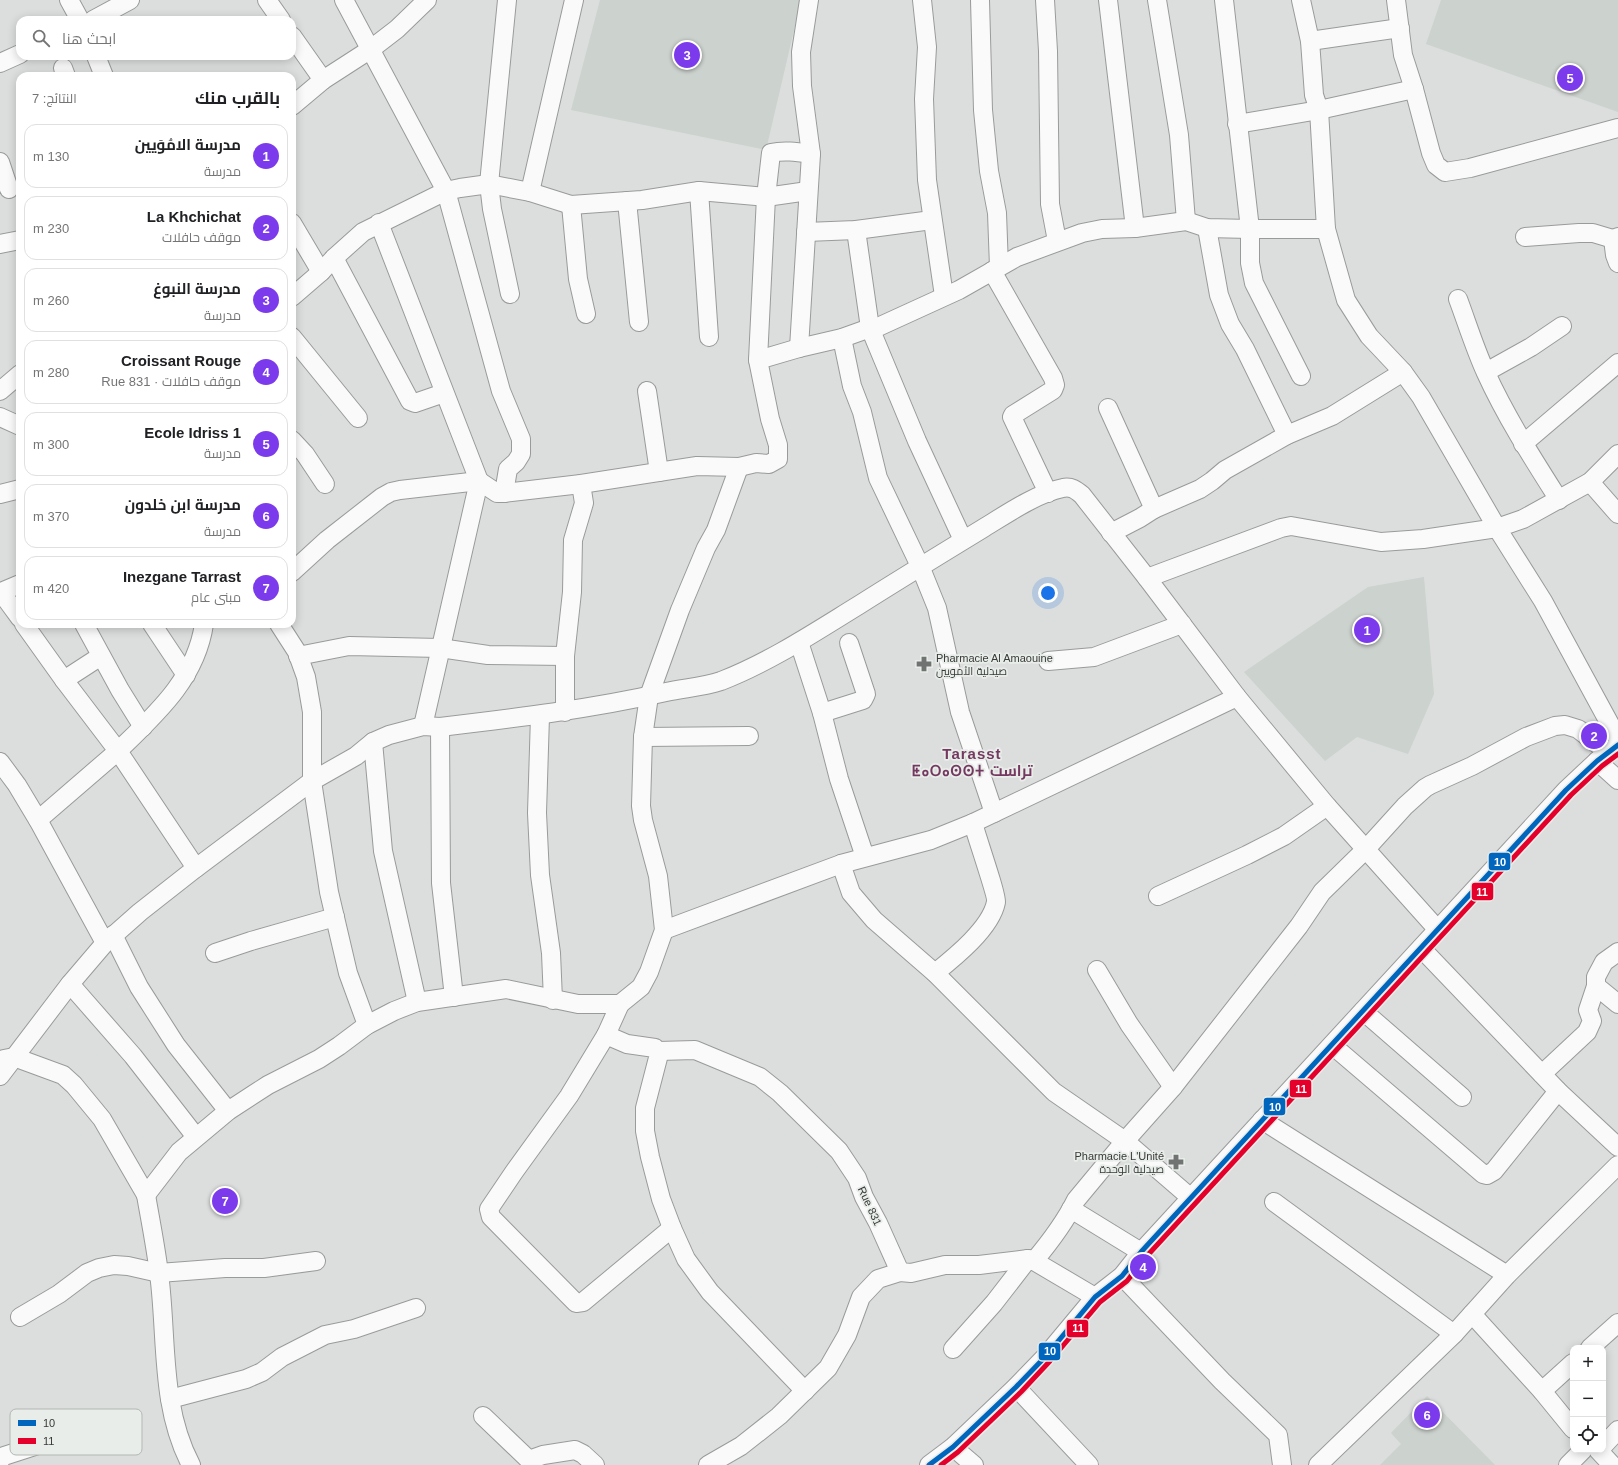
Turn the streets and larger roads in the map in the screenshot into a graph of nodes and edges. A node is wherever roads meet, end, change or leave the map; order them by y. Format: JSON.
{"nodes":[{"id":1,"x":69,"y":0,"type":"edge"},
{"id":2,"x":130,"y":0,"type":"edge"},
{"id":3,"x":267,"y":0,"type":"edge"},
{"id":4,"x":344,"y":0,"type":"edge"},
{"id":5,"x":427,"y":0,"type":"edge"},
{"id":6,"x":507,"y":0,"type":"edge"},
{"id":7,"x":574,"y":0,"type":"edge"},
{"id":8,"x":809,"y":0,"type":"edge"},
{"id":9,"x":922,"y":0,"type":"edge"},
{"id":10,"x":980,"y":0,"type":"edge"},
{"id":11,"x":1045,"y":0,"type":"edge"},
{"id":12,"x":1108,"y":0,"type":"edge"},
{"id":13,"x":1157,"y":0,"type":"edge"},
{"id":14,"x":1224,"y":0,"type":"edge"},
{"id":15,"x":1301,"y":0,"type":"edge"},
{"id":16,"x":1396,"y":0,"type":"edge"},
{"id":17,"x":78,"y":16,"type":"edge"},
{"id":18,"x":100,"y":16,"type":"edge"},
{"id":19,"x":278,"y":16,"type":"edge"},
{"id":20,"x":1400,"y":28,"type":"junction"},
{"id":21,"x":1310,"y":41,"type":"junction"},
{"id":22,"x":296,"y":42,"type":"edge"},
{"id":23,"x":371,"y":49,"type":"junction"},
{"id":24,"x":16,"y":56,"type":"edge"},
{"id":25,"x":98,"y":60,"type":"edge"},
{"id":26,"x":0,"y":63,"type":"edge"},
{"id":27,"x":102,"y":72,"type":"edge"},
{"id":28,"x":324,"y":80,"type":"junction"},
{"id":29,"x":1414,"y":89,"type":"junction"},
{"id":30,"x":296,"y":103,"type":"edge"},
{"id":31,"x":1319,"y":110,"type":"junction"},
{"id":32,"x":1237,"y":124,"type":"junction"},
{"id":33,"x":1618,"y":128,"type":"edge"},
{"id":34,"x":811,"y":154,"type":"junction"},
{"id":35,"x":0,"y":162,"type":"edge"},
{"id":36,"x":489,"y":184,"type":"junction"},
{"id":37,"x":10,"y":189,"type":"edge"},
{"id":38,"x":699,"y":191,"type":"junction"},
{"id":39,"x":808,"y":191,"type":"junction"},
{"id":40,"x":446,"y":192,"type":"junction"},
{"id":41,"x":530,"y":192,"type":"junction"},
{"id":42,"x":766,"y":197,"type":"junction"},
{"id":43,"x":627,"y":201,"type":"junction"},
{"id":44,"x":571,"y":205,"type":"junction"},
{"id":45,"x":932,"y":220,"type":"junction"},
{"id":46,"x":1186,"y":221,"type":"junction"},
{"id":47,"x":379,"y":223,"type":"junction"},
{"id":48,"x":1135,"y":228,"type":"junction"},
{"id":49,"x":1207,"y":228,"type":"junction"},
{"id":50,"x":1250,"y":229,"type":"junction"},
{"id":51,"x":1326,"y":229,"type":"junction"},
{"id":52,"x":296,"y":230,"type":"edge"},
{"id":53,"x":856,"y":230,"type":"junction"},
{"id":54,"x":806,"y":232,"type":"junction"},
{"id":55,"x":1525,"y":238,"type":"dead end"},
{"id":56,"x":1615,"y":238,"type":"edge"},
{"id":57,"x":16,"y":241,"type":"edge"},
{"id":58,"x":1057,"y":241,"type":"junction"},
{"id":59,"x":0,"y":244,"type":"edge"},
{"id":60,"x":334,"y":258,"type":"junction"},
{"id":61,"x":1618,"y":264,"type":"edge"},
{"id":62,"x":996,"y":269,"type":"junction"},
{"id":63,"x":321,"y":272,"type":"junction"},
{"id":64,"x":296,"y":293,"type":"edge"},
{"id":65,"x":510,"y":294,"type":"dead end"},
{"id":66,"x":944,"y":296,"type":"junction"},
{"id":67,"x":1458,"y":299,"type":"dead end"},
{"id":68,"x":586,"y":314,"type":"dead end"},
{"id":69,"x":639,"y":322,"type":"dead end"},
{"id":70,"x":1562,"y":326,"type":"dead end"},
{"id":71,"x":870,"y":328,"type":"junction"},
{"id":72,"x":710,"y":337,"type":"dead end"},
{"id":73,"x":842,"y":338,"type":"junction"},
{"id":74,"x":296,"y":342,"type":"edge"},
{"id":75,"x":799,"y":348,"type":"junction"},
{"id":76,"x":758,"y":360,"type":"junction"},
{"id":77,"x":1618,"y":363,"type":"edge"},
{"id":78,"x":1403,"y":372,"type":"junction"},
{"id":79,"x":1486,"y":372,"type":"junction"},
{"id":80,"x":1301,"y":376,"type":"dead end"},
{"id":81,"x":16,"y":378,"type":"edge"},
{"id":82,"x":646,"y":391,"type":"dead end"},
{"id":83,"x":0,"y":392,"type":"edge"},
{"id":84,"x":444,"y":393,"type":"junction"},
{"id":85,"x":1108,"y":408,"type":"dead end"},
{"id":86,"x":0,"y":417,"type":"edge"},
{"id":87,"x":358,"y":418,"type":"dead end"},
{"id":88,"x":16,"y":424,"type":"edge"},
{"id":89,"x":1287,"y":435,"type":"junction"},
{"id":90,"x":296,"y":444,"type":"edge"},
{"id":91,"x":1523,"y":444,"type":"junction"},
{"id":92,"x":1618,"y":454,"type":"edge"},
{"id":93,"x":739,"y":467,"type":"junction"},
{"id":94,"x":659,"y":472,"type":"junction"},
{"id":95,"x":479,"y":481,"type":"junction"},
{"id":96,"x":1590,"y":482,"type":"junction"},
{"id":97,"x":325,"y":484,"type":"dead end"},
{"id":98,"x":581,"y":484,"type":"junction"},
{"id":99,"x":16,"y":490,"type":"edge"},
{"id":100,"x":504,"y":493,"type":"junction"},
{"id":101,"x":1048,"y":493,"type":"junction"},
{"id":102,"x":0,"y":494,"type":"edge"},
{"id":103,"x":1559,"y":500,"type":"junction"},
{"id":104,"x":1154,"y":509,"type":"junction"},
{"id":105,"x":1618,"y":514,"type":"edge"},
{"id":106,"x":1497,"y":528,"type":"junction"},
{"id":107,"x":1111,"y":533,"type":"junction"},
{"id":108,"x":963,"y":540,"type":"junction"},
{"id":109,"x":920,"y":566,"type":"junction"},
{"id":110,"x":296,"y":568,"type":"edge"},
{"id":111,"x":1147,"y":578,"type":"junction"},
{"id":112,"x":16,"y":585,"type":"edge"},
{"id":113,"x":1,"y":591,"type":"edge"},
{"id":114,"x":16,"y":612,"type":"edge"},
{"id":115,"x":1182,"y":624,"type":"junction"},
{"id":116,"x":27,"y":628,"type":"edge"},
{"id":117,"x":86,"y":628,"type":"edge"},
{"id":118,"x":155,"y":628,"type":"edge"},
{"id":119,"x":203,"y":628,"type":"edge"},
{"id":120,"x":281,"y":628,"type":"edge"},
{"id":121,"x":799,"y":642,"type":"junction"},
{"id":122,"x":849,"y":643,"type":"dead end"},
{"id":123,"x":440,"y":648,"type":"junction"},
{"id":124,"x":101,"y":656,"type":"junction"},
{"id":125,"x":298,"y":656,"type":"junction"},
{"id":126,"x":565,"y":656,"type":"junction"},
{"id":127,"x":1048,"y":661,"type":"dead end"},
{"id":128,"x":186,"y":675,"type":"junction"},
{"id":129,"x":64,"y":680,"type":"junction"},
{"id":130,"x":649,"y":696,"type":"junction"},
{"id":131,"x":1237,"y":697,"type":"junction"},
{"id":132,"x":565,"y":712,"type":"junction"},
{"id":133,"x":822,"y":713,"type":"junction"},
{"id":134,"x":540,"y":716,"type":"junction"},
{"id":135,"x":143,"y":726,"type":"junction"},
{"id":136,"x":431,"y":727,"type":"junction"},
{"id":137,"x":749,"y":736,"type":"dead end"},
{"id":138,"x":643,"y":738,"type":"junction"},
{"id":139,"x":373,"y":742,"type":"junction"},
{"id":140,"x":1610,"y":749,"type":"edge"},
{"id":141,"x":118,"y":751,"type":"junction"},
{"id":142,"x":2,"y":770,"type":"edge"},
{"id":143,"x":1618,"y":780,"type":"edge"},
{"id":144,"x":312,"y":781,"type":"junction"},
{"id":145,"x":1327,"y":806,"type":"junction"},
{"id":146,"x":994,"y":813,"type":"junction"},
{"id":147,"x":38,"y":820,"type":"junction"},
{"id":148,"x":973,"y":823,"type":"junction"},
{"id":149,"x":1366,"y":849,"type":"junction"},
{"id":150,"x":865,"y":857,"type":"junction"},
{"id":151,"x":841,"y":864,"type":"junction"},
{"id":152,"x":196,"y":868,"type":"junction"},
{"id":153,"x":1158,"y":896,"type":"dead end"},
{"id":154,"x":335,"y":917,"type":"junction"},
{"id":155,"x":664,"y":930,"type":"junction"},
{"id":156,"x":1438,"y":930,"type":"junction"},
{"id":157,"x":109,"y":939,"type":"junction"},
{"id":158,"x":1421,"y":948,"type":"junction"},
{"id":159,"x":1618,"y":952,"type":"edge"},
{"id":160,"x":215,"y":953,"type":"dead end"},
{"id":161,"x":1097,"y":970,"type":"dead end"},
{"id":162,"x":935,"y":973,"type":"junction"},
{"id":163,"x":70,"y":984,"type":"junction"},
{"id":164,"x":1596,"y":986,"type":"junction"},
{"id":165,"x":454,"y":997,"type":"junction"},
{"id":166,"x":553,"y":1000,"type":"junction"},
{"id":167,"x":417,"y":1002,"type":"junction"},
{"id":168,"x":620,"y":1004,"type":"junction"},
{"id":169,"x":1618,"y":1004,"type":"edge"},
{"id":170,"x":1363,"y":1011,"type":"junction"},
{"id":171,"x":367,"y":1025,"type":"junction"},
{"id":172,"x":606,"y":1035,"type":"junction"},
{"id":173,"x":1332,"y":1045,"type":"junction"},
{"id":174,"x":658,"y":1051,"type":"junction"},
{"id":175,"x":7,"y":1058,"type":"edge"},
{"id":176,"x":1542,"y":1074,"type":"junction"},
{"id":177,"x":0,"y":1076,"type":"edge"},
{"id":178,"x":1173,"y":1088,"type":"junction"},
{"id":179,"x":1558,"y":1092,"type":"junction"},
{"id":180,"x":1462,"y":1097,"type":"dead end"},
{"id":181,"x":228,"y":1111,"type":"junction"},
{"id":182,"x":1262,"y":1120,"type":"junction"},
{"id":183,"x":196,"y":1137,"type":"junction"},
{"id":184,"x":1125,"y":1141,"type":"junction"},
{"id":185,"x":1618,"y":1147,"type":"edge"},
{"id":186,"x":1618,"y":1165,"type":"edge"},
{"id":187,"x":146,"y":1195,"type":"junction"},
{"id":188,"x":1191,"y":1198,"type":"junction"},
{"id":189,"x":1274,"y":1202,"type":"dead end"},
{"id":190,"x":1071,"y":1210,"type":"junction"},
{"id":191,"x":672,"y":1228,"type":"junction"},
{"id":192,"x":1141,"y":1252,"type":"junction"},
{"id":193,"x":1031,"y":1260,"type":"junction"},
{"id":194,"x":316,"y":1261,"type":"dead end"},
{"id":195,"x":900,"y":1272,"type":"junction"},
{"id":196,"x":159,"y":1273,"type":"junction"},
{"id":197,"x":1507,"y":1275,"type":"junction"},
{"id":198,"x":1122,"y":1276,"type":"junction"},
{"id":199,"x":1095,"y":1297,"type":"junction"},
{"id":200,"x":416,"y":1308,"type":"dead end"},
{"id":201,"x":1472,"y":1314,"type":"junction"},
{"id":202,"x":20,"y":1317,"type":"dead end"},
{"id":203,"x":1618,"y":1323,"type":"edge"},
{"id":204,"x":1454,"y":1334,"type":"junction"},
{"id":205,"x":1593,"y":1345,"type":"edge"},
{"id":206,"x":953,"y":1349,"type":"dead end"},
{"id":207,"x":1570,"y":1366,"type":"edge"},
{"id":208,"x":1016,"y":1387,"type":"junction"},
{"id":209,"x":805,"y":1391,"type":"junction"},
{"id":210,"x":1542,"y":1391,"type":"junction"},
{"id":211,"x":170,"y":1399,"type":"junction"},
{"id":212,"x":483,"y":1416,"type":"dead end"},
{"id":213,"x":1570,"y":1425,"type":"edge"},
{"id":214,"x":1618,"y":1430,"type":"edge"},
{"id":215,"x":1606,"y":1443,"type":"edge"},
{"id":216,"x":953,"y":1447,"type":"junction"},
{"id":217,"x":1580,"y":1453,"type":"edge"},
{"id":218,"x":1602,"y":1453,"type":"edge"},
{"id":219,"x":10,"y":1454,"type":"edge"},
{"id":220,"x":0,"y":1460,"type":"edge"},
{"id":221,"x":191,"y":1465,"type":"edge"},
{"id":222,"x":595,"y":1465,"type":"edge"},
{"id":223,"x":708,"y":1465,"type":"edge"},
{"id":224,"x":929,"y":1465,"type":"edge"},
{"id":225,"x":974,"y":1465,"type":"edge"},
{"id":226,"x":1089,"y":1465,"type":"edge"},
{"id":227,"x":1282,"y":1465,"type":"edge"},
{"id":228,"x":1318,"y":1465,"type":"edge"},
{"id":229,"x":1568,"y":1465,"type":"edge"},
{"id":230,"x":1612,"y":1465,"type":"edge"}],
"edges":[{"from":1,"to":17,"type":"street"},
{"from":2,"to":18,"type":"street"},
{"from":3,"to":19,"type":"street"},
{"from":4,"to":23,"type":"street"},
{"from":5,"to":23,"type":"street"},
{"from":6,"to":36,"type":"street"},
{"from":7,"to":41,"type":"street"},
{"from":8,"to":34,"type":"street"},
{"from":9,"to":45,"type":"street"},
{"from":10,"to":62,"type":"street"},
{"from":11,"to":58,"type":"street"},
{"from":12,"to":48,"type":"street"},
{"from":13,"to":46,"type":"street"},
{"from":14,"to":32,"type":"street"},
{"from":15,"to":21,"type":"street"},
{"from":16,"to":20,"type":"street"},
{"from":20,"to":21,"type":"street"},
{"from":20,"to":29,"type":"street"},
{"from":21,"to":31,"type":"street"},
{"from":22,"to":28,"type":"street"},
{"from":23,"to":28,"type":"street"},
{"from":23,"to":40,"type":"street"},
{"from":24,"to":26,"type":"street"},
{"from":25,"to":27,"type":"street"},
{"from":28,"to":30,"type":"street"},
{"from":29,"to":31,"type":"street"},
{"from":29,"to":33,"type":"street"},
{"from":31,"to":32,"type":"street"},
{"from":31,"to":51,"type":"street"},
{"from":32,"to":50,"type":"street"},
{"from":34,"to":39,"type":"street"},
{"from":34,"to":42,"type":"street"},
{"from":35,"to":37,"type":"street"},
{"from":36,"to":40,"type":"street"},
{"from":36,"to":41,"type":"street"},
{"from":36,"to":65,"type":"street"},
{"from":38,"to":42,"type":"street"},
{"from":38,"to":43,"type":"street"},
{"from":38,"to":72,"type":"street"},
{"from":39,"to":42,"type":"street"},
{"from":39,"to":54,"type":"street"},
{"from":40,"to":47,"type":"street"},
{"from":40,"to":100,"type":"street"},
{"from":41,"to":44,"type":"street"},
{"from":42,"to":76,"type":"street"},
{"from":43,"to":44,"type":"street"},
{"from":43,"to":69,"type":"street"},
{"from":44,"to":68,"type":"street"},
{"from":45,"to":53,"type":"street"},
{"from":45,"to":66,"type":"street"},
{"from":46,"to":48,"type":"street"},
{"from":46,"to":49,"type":"street"},
{"from":47,"to":60,"type":"street"},
{"from":47,"to":84,"type":"street"},
{"from":48,"to":58,"type":"street"},
{"from":49,"to":50,"type":"street"},
{"from":49,"to":89,"type":"street"},
{"from":50,"to":51,"type":"street"},
{"from":50,"to":80,"type":"street"},
{"from":51,"to":78,"type":"street"},
{"from":52,"to":63,"type":"street"},
{"from":53,"to":54,"type":"street"},
{"from":53,"to":71,"type":"street"},
{"from":54,"to":75,"type":"street"},
{"from":55,"to":56,"type":"street"},
{"from":56,"to":61,"type":"street"},
{"from":57,"to":59,"type":"street"},
{"from":58,"to":62,"type":"street"},
{"from":60,"to":63,"type":"street"},
{"from":60,"to":84,"type":"street"},
{"from":62,"to":66,"type":"street"},
{"from":62,"to":101,"type":"street"},
{"from":63,"to":64,"type":"street"},
{"from":66,"to":71,"type":"street"},
{"from":67,"to":79,"type":"street"},
{"from":70,"to":79,"type":"street"},
{"from":71,"to":73,"type":"street"},
{"from":71,"to":108,"type":"street"},
{"from":73,"to":75,"type":"street"},
{"from":73,"to":109,"type":"street"},
{"from":74,"to":87,"type":"street"},
{"from":75,"to":76,"type":"street"},
{"from":76,"to":93,"type":"street"},
{"from":77,"to":91,"type":"street"},
{"from":78,"to":89,"type":"street"},
{"from":78,"to":106,"type":"street"},
{"from":79,"to":91,"type":"street"},
{"from":81,"to":83,"type":"street"},
{"from":82,"to":94,"type":"street"},
{"from":84,"to":95,"type":"street"},
{"from":85,"to":104,"type":"street"},
{"from":86,"to":88,"type":"street"},
{"from":89,"to":104,"type":"street"},
{"from":90,"to":97,"type":"street"},
{"from":91,"to":103,"type":"street"},
{"from":92,"to":96,"type":"street"},
{"from":93,"to":94,"type":"street"},
{"from":93,"to":130,"type":"street"},
{"from":94,"to":98,"type":"street"},
{"from":95,"to":100,"type":"street"},
{"from":95,"to":110,"type":"street"},
{"from":95,"to":123,"type":"street"},
{"from":96,"to":103,"type":"street"},
{"from":96,"to":105,"type":"street"},
{"from":98,"to":100,"type":"street"},
{"from":98,"to":126,"type":"street"},
{"from":99,"to":102,"type":"street"},
{"from":101,"to":107,"type":"street"},
{"from":101,"to":108,"type":"street"},
{"from":103,"to":106,"type":"street"},
{"from":104,"to":107,"type":"street"},
{"from":106,"to":111,"type":"street"},
{"from":106,"to":140,"type":"street"},
{"from":107,"to":111,"type":"street"},
{"from":108,"to":109,"type":"street"},
{"from":109,"to":121,"type":"street"},
{"from":109,"to":146,"type":"street"},
{"from":111,"to":115,"type":"street"},
{"from":112,"to":113,"type":"street"},
{"from":113,"to":114,"type":"street"},
{"from":115,"to":127,"type":"street"},
{"from":115,"to":131,"type":"street"},
{"from":116,"to":129,"type":"street"},
{"from":117,"to":124,"type":"street"},
{"from":118,"to":128,"type":"street"},
{"from":119,"to":128,"type":"street"},
{"from":120,"to":125,"type":"street"},
{"from":121,"to":130,"type":"street"},
{"from":121,"to":133,"type":"street"},
{"from":122,"to":133,"type":"street"},
{"from":123,"to":125,"type":"street"},
{"from":123,"to":126,"type":"street"},
{"from":123,"to":136,"type":"street"},
{"from":124,"to":129,"type":"street"},
{"from":124,"to":135,"type":"street"},
{"from":125,"to":144,"type":"street"},
{"from":126,"to":132,"type":"street"},
{"from":128,"to":135,"type":"street"},
{"from":129,"to":141,"type":"street"},
{"from":130,"to":132,"type":"street"},
{"from":130,"to":138,"type":"street"},
{"from":131,"to":145,"type":"street"},
{"from":131,"to":146,"type":"street"},
{"from":132,"to":134,"type":"street"},
{"from":133,"to":150,"type":"street"},
{"from":134,"to":136,"type":"street"},
{"from":134,"to":166,"type":"street"},
{"from":135,"to":141,"type":"street"},
{"from":136,"to":139,"type":"street"},
{"from":136,"to":165,"type":"street"},
{"from":137,"to":138,"type":"street"},
{"from":138,"to":155,"type":"street"},
{"from":139,"to":144,"type":"street"},
{"from":139,"to":167,"type":"street"},
{"from":140,"to":143,"type":"street"},
{"from":140,"to":149,"type":"street"},
{"from":140,"to":156,"type":"street"},
{"from":141,"to":147,"type":"street"},
{"from":141,"to":152,"type":"street"},
{"from":142,"to":147,"type":"street"},
{"from":144,"to":152,"type":"street"},
{"from":144,"to":154,"type":"street"},
{"from":145,"to":149,"type":"street"},
{"from":145,"to":153,"type":"street"},
{"from":146,"to":148,"type":"street"},
{"from":147,"to":157,"type":"street"},
{"from":148,"to":150,"type":"street"},
{"from":148,"to":162,"type":"street"},
{"from":149,"to":156,"type":"street"},
{"from":149,"to":178,"type":"street"},
{"from":150,"to":151,"type":"street"},
{"from":151,"to":155,"type":"street"},
{"from":151,"to":162,"type":"street"},
{"from":152,"to":157,"type":"street"},
{"from":154,"to":160,"type":"street"},
{"from":154,"to":171,"type":"street"},
{"from":155,"to":168,"type":"street"},
{"from":156,"to":158,"type":"street"},
{"from":157,"to":163,"type":"street"},
{"from":157,"to":181,"type":"street"},
{"from":158,"to":170,"type":"street"},
{"from":158,"to":176,"type":"street"},
{"from":159,"to":164,"type":"street"},
{"from":161,"to":178,"type":"street"},
{"from":162,"to":184,"type":"street"},
{"from":163,"to":175,"type":"street"},
{"from":163,"to":183,"type":"street"},
{"from":164,"to":169,"type":"street"},
{"from":164,"to":176,"type":"street"},
{"from":165,"to":166,"type":"street"},
{"from":165,"to":167,"type":"street"},
{"from":166,"to":168,"type":"street"},
{"from":167,"to":171,"type":"street"},
{"from":168,"to":172,"type":"street"},
{"from":170,"to":173,"type":"street"},
{"from":170,"to":180,"type":"street"},
{"from":171,"to":181,"type":"street"},
{"from":172,"to":174,"type":"street","name":"Rue 831"},
{"from":172,"to":191,"type":"street"},
{"from":173,"to":179,"type":"street"},
{"from":173,"to":182,"type":"street"},
{"from":174,"to":191,"type":"street"},
{"from":174,"to":195,"type":"street","name":"Rue 831"},
{"from":175,"to":177,"type":"street"},
{"from":175,"to":187,"type":"street"},
{"from":176,"to":179,"type":"street"},
{"from":178,"to":184,"type":"street"},
{"from":179,"to":185,"type":"street"},
{"from":181,"to":183,"type":"street"},
{"from":182,"to":188,"type":"street"},
{"from":182,"to":197,"type":"street"},
{"from":183,"to":187,"type":"street"},
{"from":184,"to":188,"type":"street"},
{"from":184,"to":190,"type":"street"},
{"from":186,"to":197,"type":"street"},
{"from":187,"to":196,"type":"street"},
{"from":188,"to":192,"type":"street"},
{"from":189,"to":204,"type":"street"},
{"from":190,"to":192,"type":"street"},
{"from":190,"to":193,"type":"street"},
{"from":191,"to":209,"type":"street"},
{"from":192,"to":198,"type":"street"},
{"from":193,"to":195,"type":"street"},
{"from":193,"to":199,"type":"street"},
{"from":193,"to":206,"type":"street"},
{"from":194,"to":196,"type":"street"},
{"from":195,"to":209,"type":"street"},
{"from":196,"to":202,"type":"street"},
{"from":196,"to":211,"type":"street"},
{"from":197,"to":201,"type":"street"},
{"from":198,"to":199,"type":"street"},
{"from":198,"to":227,"type":"street"},
{"from":199,"to":208,"type":"street"},
{"from":200,"to":211,"type":"street"},
{"from":201,"to":204,"type":"street"},
{"from":201,"to":210,"type":"street"},
{"from":203,"to":205,"type":"street"},
{"from":204,"to":228,"type":"street"},
{"from":207,"to":210,"type":"street"},
{"from":208,"to":216,"type":"street"},
{"from":208,"to":226,"type":"street"},
{"from":209,"to":223,"type":"street"},
{"from":210,"to":213,"type":"street"},
{"from":211,"to":221,"type":"street"},
{"from":212,"to":222,"type":"street"},
{"from":214,"to":215,"type":"street"},
{"from":216,"to":224,"type":"street"},
{"from":216,"to":225,"type":"street"},
{"from":217,"to":229,"type":"street"},
{"from":218,"to":230,"type":"street"},
{"from":219,"to":220,"type":"street"}]}
